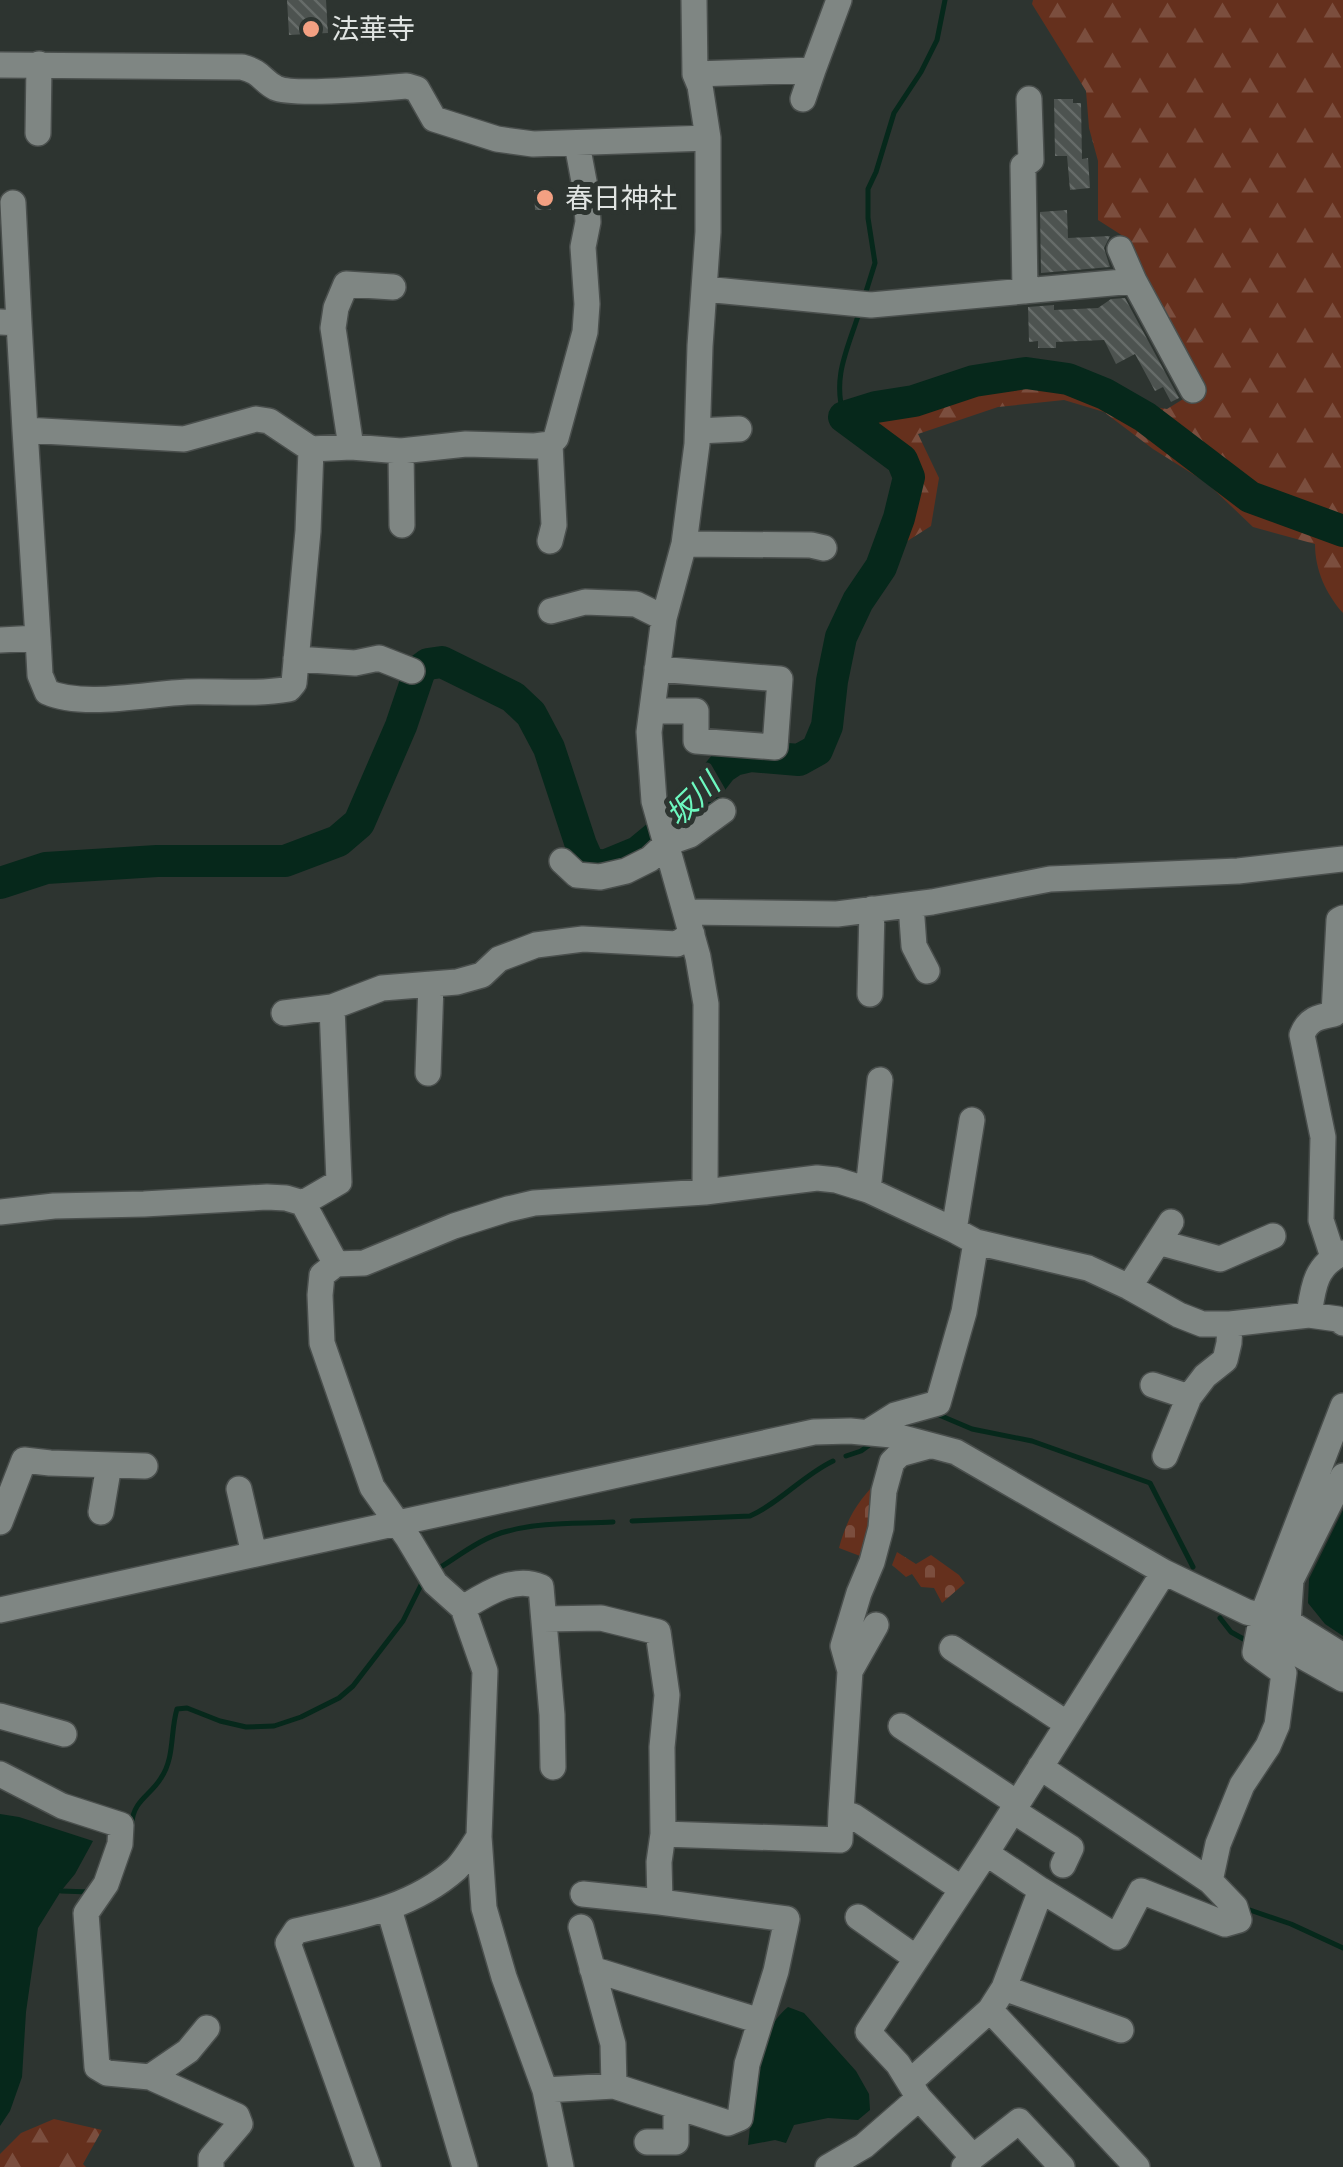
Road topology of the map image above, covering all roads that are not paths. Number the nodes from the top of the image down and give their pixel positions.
1 (694, 0) edge
2 (839, 0) edge
3 (39, 64) junction
4 (0, 65) edge
5 (814, 70) junction
6 (695, 74) junction
7 (803, 98) dead end
8 (1029, 99) dead end
9 (38, 133) dead end
10 (708, 138) junction
11 (577, 144) junction
12 (12, 203) dead end
13 (1120, 249) dead end
14 (1134, 280) junction
15 (393, 287) dead end
16 (704, 289) junction
17 (1025, 291) junction
18 (9, 323) edge
19 (1193, 390) dead end
20 (740, 428) dead end
21 (25, 430) junction
22 (698, 431) junction
23 (550, 444) junction
24 (352, 448) junction
25 (310, 449) junction
26 (401, 451) junction
27 (402, 525) dead end
28 (550, 540) dead end
29 (684, 544) junction
30 (824, 548) dead end
31 (551, 611) dead end
32 (664, 618) junction
33 (38, 638) junction
34 (0, 640) edge
35 (296, 659) junction
36 (657, 669) junction
37 (412, 671) dead end
38 (652, 711) junction
39 (724, 811) dead end
40 (664, 832) junction
41 (1343, 859) edge
42 (562, 861) dead end
43 (911, 904) junction
44 (872, 909) junction
45 (1343, 918) edge
46 (689, 923) junction
47 (927, 971) dead end
48 (431, 984) junction
49 (870, 994) dead end
50 (332, 1007) junction
51 (284, 1013) dead end
52 (428, 1073) dead end
53 (880, 1080) dead end
54 (972, 1120) dead end
55 (868, 1190) junction
56 (705, 1192) junction
57 (303, 1203) junction
58 (0, 1212) edge
59 (965, 1236) junction
60 (1273, 1236) dead end
61 (1338, 1255) edge
62 (336, 1264) junction
63 (1129, 1287) junction
64 (1309, 1314) junction
65 (1230, 1324) junction
66 (1343, 1324) edge
67 (1153, 1384) dead end
68 (1189, 1398) junction
69 (938, 1403) junction
70 (1343, 1406) edge
71 (868, 1432) junction
72 (927, 1443) junction
73 (1165, 1456) dead end
74 (109, 1465) junction
75 (145, 1466) dead end
76 (1343, 1476) edge
77 (372, 1487) junction
78 (239, 1489) dead end
79 (101, 1512) dead end
80 (0, 1522) edge
81 (396, 1525) junction
82 (360, 1532) junction
83 (254, 1554) junction
84 (1164, 1572) junction
85 (463, 1608) junction
86 (0, 1610) edge
87 (544, 1619) junction
88 (1288, 1622) junction
89 (1261, 1624) junction
90 (952, 1648) dead end
91 (1343, 1656) edge
92 (1343, 1679) edge
93 (0, 1716) edge
94 (1066, 1723) junction
95 (901, 1726) dead end
96 (64, 1734) dead end
97 (553, 1767) dead end
98 (1040, 1767) junction
99 (0, 1774) edge
100 (1015, 1807) junction
101 (841, 1812) junction
102 (663, 1834) junction
103 (479, 1837) junction
104 (986, 1853) junction
105 (1063, 1865) dead end
106 (1210, 1880) junction
107 (962, 1889) junction
108 (1040, 1890) junction
109 (583, 1894) dead end
110 (660, 1902) junction
111 (388, 1909) junction
112 (858, 1917) dead end
113 (581, 1928) dead end
114 (916, 1958) junction
115 (592, 1969) junction
116 (1004, 1988) junction
117 (990, 2010) junction
118 (760, 2021) junction
119 (207, 2028) dead end
120 (1121, 2030) dead end
121 (150, 2077) junction
122 (614, 2086) junction
123 (545, 2090) junction
124 (915, 2090) junction
125 (676, 2106) junction
126 (647, 2142) dead end
127 (969, 2162) edge
128 (211, 2167) edge
129 (368, 2167) edge
130 (465, 2167) edge
131 (560, 2167) edge
132 (828, 2167) edge
133 (1062, 2167) edge
134 (1137, 2167) edge

1 - 6 street
2 - 5 street
3 - 4 street
3 - 9 street
3 - 11 street
5 - 6 street
5 - 7 street
6 - 10 street
8 - 17 street
10 - 11 street
10 - 16 street
11 - 23 street
12 - 18 street
13 - 14 street
14 - 17 street
14 - 19 street
15 - 24 street
16 - 17 street
16 - 22 street
18 - 21 street
20 - 22 street
21 - 25 street
21 - 33 street
22 - 29 street
23 - 26 street
23 - 28 street
24 - 25 street
24 - 26 street
25 - 35 street
26 - 27 street
29 - 30 street
29 - 32 street
31 - 32 street
32 - 36 street
33 - 34 street
33 - 35 street
35 - 37 street
36 - 38 street
36 - 38 street
38 - 40 street
39 - 40 street
40 - 42 street
40 - 46 street
41 - 43 street
43 - 44 street
43 - 47 street
44 - 46 street
44 - 49 street
45 - 61 street
46 - 48 street
46 - 56 street
48 - 50 street
48 - 52 street
50 - 51 street
50 - 57 street
53 - 55 street
54 - 59 street
55 - 56 street
55 - 59 street
56 - 62 street
57 - 58 street
57 - 62 street
59 - 63 street
59 - 69 street
60 - 63 street
61 - 64 street
62 - 77 street
63 - 65 street
64 - 65 street
64 - 66 street
65 - 68 street
67 - 68 street
68 - 73 street
69 - 71 street
69 - 72 street
70 - 89 street
71 - 72 street
71 - 81 street
72 - 84 street
72 - 101 street
74 - 75 street
74 - 79 street
74 - 80 street
76 - 88 street
77 - 81 street
77 - 82 street
78 - 83 street
81 - 82 street
81 - 85 street
82 - 83 street
83 - 86 street
84 - 89 street
84 - 94 street
85 - 87 street
85 - 103 street
87 - 97 street
87 - 102 street
88 - 89 street
88 - 91 street
89 - 92 street
89 - 106 street
90 - 94 street
93 - 96 street
94 - 98 street
95 - 100 street
98 - 100 street
98 - 106 street
99 - 121 street
100 - 104 street
100 - 105 street
101 - 102 street
101 - 107 street
102 - 110 street
103 - 111 street
103 - 123 street
104 - 107 street
104 - 108 street
106 - 108 street
107 - 114 street
108 - 116 street
109 - 110 street
110 - 118 street
111 - 129 street
111 - 130 street
112 - 114 street
113 - 115 street
114 - 124 street
115 - 118 street
115 - 122 street
116 - 117 street
116 - 120 street
117 - 124 street
117 - 134 street
118 - 125 street
119 - 121 street
121 - 128 street
122 - 123 street
122 - 125 street
123 - 131 street
124 - 127 street
124 - 132 street
125 - 126 street
127 - 133 street

